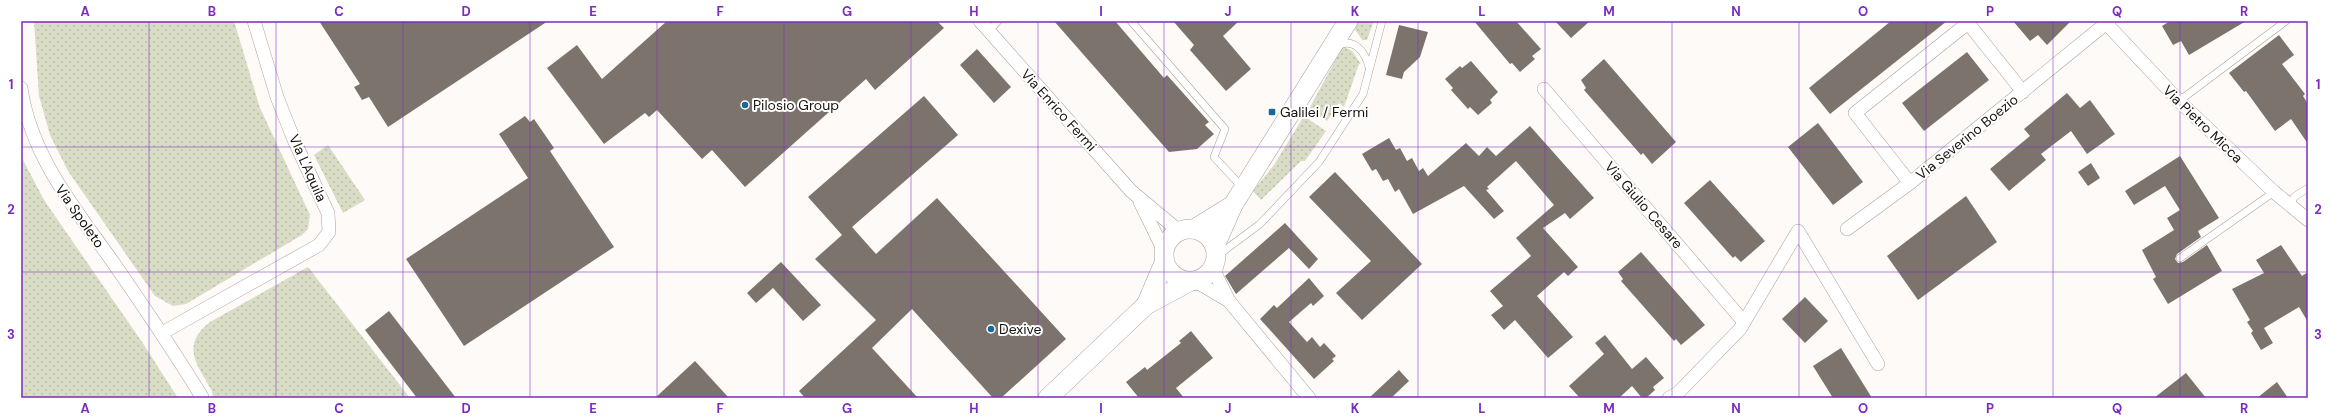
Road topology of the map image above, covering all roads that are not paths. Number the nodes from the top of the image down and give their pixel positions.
1 (254, 21) edge
2 (980, 21) edge
3 (998, 21) edge
4 (1130, 21) edge
5 (1348, 21) edge
6 (1382, 21) edge
7 (2286, 21) edge
8 (2106, 22) edge
9 (990, 32) junction
10 (1329, 53) junction
11 (1369, 70) junction
12 (21, 88) edge
13 (1544, 89) dead end
14 (2023, 92) junction
15 (2179, 101) junction
16 (1910, 183) junction
17 (2308, 188) edge
18 (1244, 189) junction
19 (2274, 192) junction
20 (1138, 198) junction
21 (1233, 205) junction
22 (2291, 206) junction
23 (2308, 220) edge
24 (1847, 229) dead end
25 (1186, 230) junction
26 (1164, 256) junction
27 (1215, 257) junction
28 (2180, 258) dead end
29 (1192, 282) junction
30 (1229, 301) junction
31 (1146, 305) junction
32 (1744, 322) junction
33 (162, 333) junction
34 (1878, 364) dead end
35 (202, 397) dead end
36 (1048, 398) edge
37 (1309, 398) edge
38 (1669, 398) edge

1 - 33 street, VIa L'Aquila
2 - 9 street, Via Enrico Fermi
3 - 9 lane
4 - 18 lane
5 - 10 street
6 - 11 lane
7 - 15 lane
8 - 14 street, Via Severino Boezio
8 - 15 street, Via Pietro Micca
9 - 20 street, Via Enrico Fermi
10 - 11 lane
10 - 18 street
11 - 27 lane
12 - 33 street, Via Spoleto
13 - 32 street, Via Giulio Cesare
14 - 16 street, Via Severino Boezio
14 - 16 street, Via Severino Boezio
15 - 19 street, Via Pietro Micca
16 - 24 street, Via Severino Boezio
17 - 22 lane
18 - 21 street
19 - 22 street, Via Pietro Micca
19 - 28 lane
20 - 25 street, Via Enrico Fermi
20 - 26 street, Via Enrico Fermi
21 - 25 street
21 - 27 street
22 - 23 street, Via Pietro Micca
25 - 26 street
25 - 27 street
26 - 29 street
26 - 31 street
27 - 29 street
27 - 30 street
29 - 30 street
29 - 31 street
30 - 37 street
31 - 36 street
32 - 34 street
32 - 38 street
33 - 35 street, Via Spoleto

